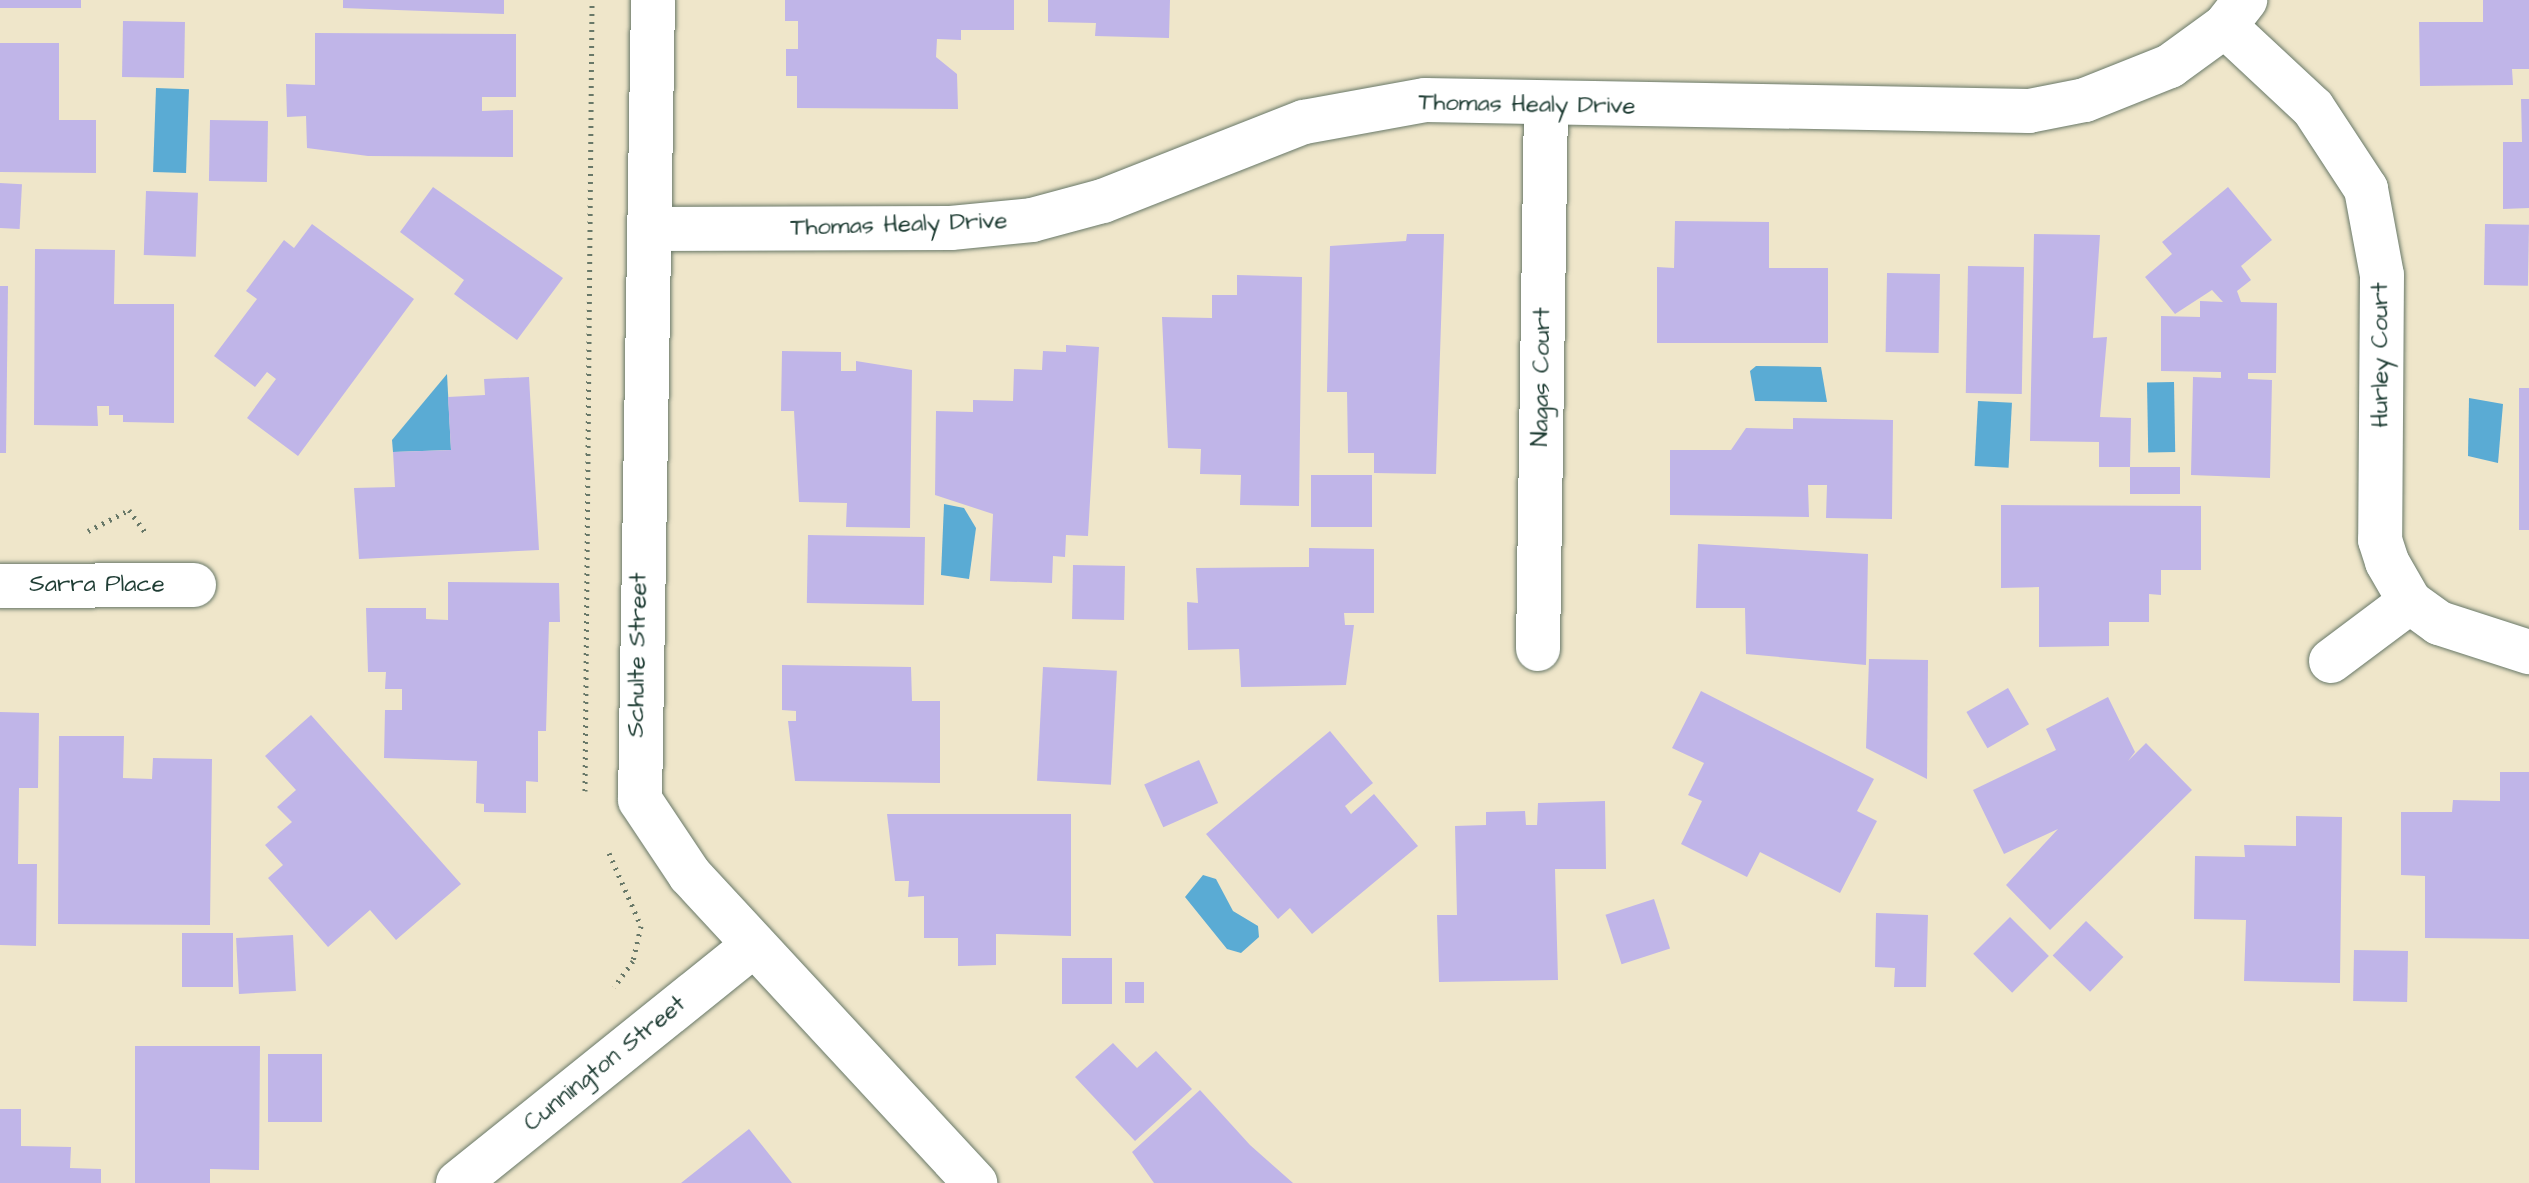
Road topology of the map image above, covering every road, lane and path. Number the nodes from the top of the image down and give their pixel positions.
1 (653, 0) edge
2 (2235, 13) edge
3 (1546, 104) junction
4 (651, 229) junction
5 (194, 585) dead end
6 (0, 586) edge
7 (2410, 602) junction
8 (1538, 649) dead end
9 (2529, 652) edge
10 (2331, 661) dead end
11 (753, 946) junction
12 (458, 1183) edge
13 (975, 1183) edge

1 - 4 street, Schulte Street
2 - 3 street, Thomas Healy Drive
2 - 7 street, Hurley Court
3 - 4 street, Thomas Healy Drive
3 - 8 street, Nagas Court
4 - 11 street, Schulte Street
5 - 6 street, Sarra Place
7 - 9 street
7 - 10 street
11 - 12 street, Cunnington Street
11 - 13 street, Schulte Street

